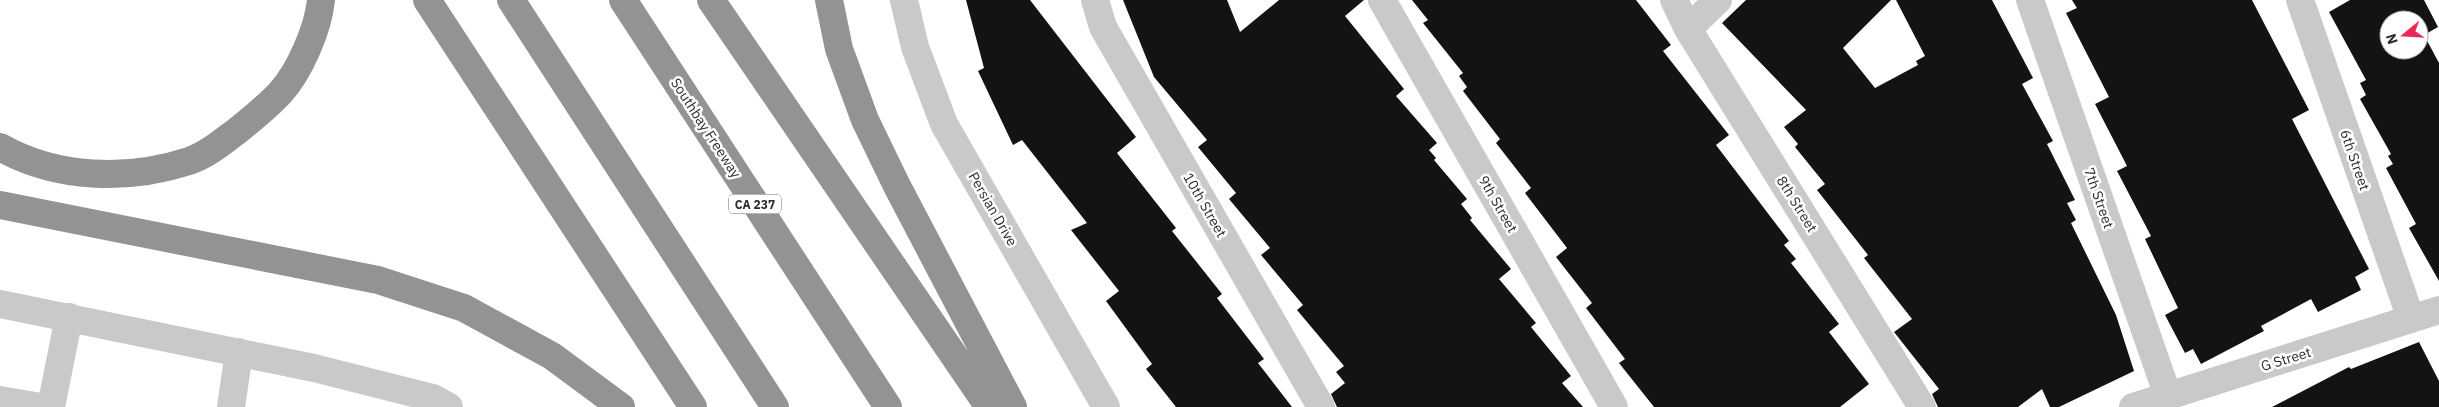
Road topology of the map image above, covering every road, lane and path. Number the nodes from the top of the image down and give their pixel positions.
1 (321, 0) edge
2 (428, 0) edge
3 (511, 0) edge
4 (623, 0) edge
5 (711, 0) edge
6 (829, 0) edge
7 (904, 0) edge
8 (1095, 0) edge
9 (1382, 0) edge
10 (1674, 0) edge
11 (1718, 0) edge
12 (2030, 0) edge
13 (2300, 0) edge
14 (1688, 28) junction
15 (0, 147) edge
16 (0, 205) edge
17 (0, 304) edge
18 (2439, 310) edge
19 (69, 317) junction
20 (2411, 319) junction
21 (239, 352) junction
22 (2168, 396) junction
23 (0, 400) edge
24 (41, 407) edge
25 (51, 407) edge
26 (231, 407) edge
27 (449, 407) edge
28 (621, 407) edge
29 (693, 407) edge
30 (775, 407) edge
31 (888, 407) edge
32 (989, 407) edge
33 (1013, 407) edge
34 (1106, 407) edge
35 (1321, 407) edge
36 (1614, 407) edge
37 (1922, 407) edge
38 (2133, 407) edge

1 - 15 highway
2 - 29 highway
3 - 30 highway
4 - 31 highway, Southbay Freeway / CA 237
5 - 32 highway
6 - 33 highway
7 - 34 street, Persian Drive
8 - 35 street, 10th Street
9 - 36 street, 9th Street
10 - 14 street, 8th Street
11 - 14 street
12 - 22 street, 7th Street
13 - 20 street, 6th Street
14 - 37 street, 8th Street
16 - 28 highway
17 - 19 street
18 - 20 street, G Street
19 - 21 street
19 - 25 street
20 - 22 street, G Street
21 - 26 street
21 - 27 street
22 - 38 street, G Street
23 - 24 street

